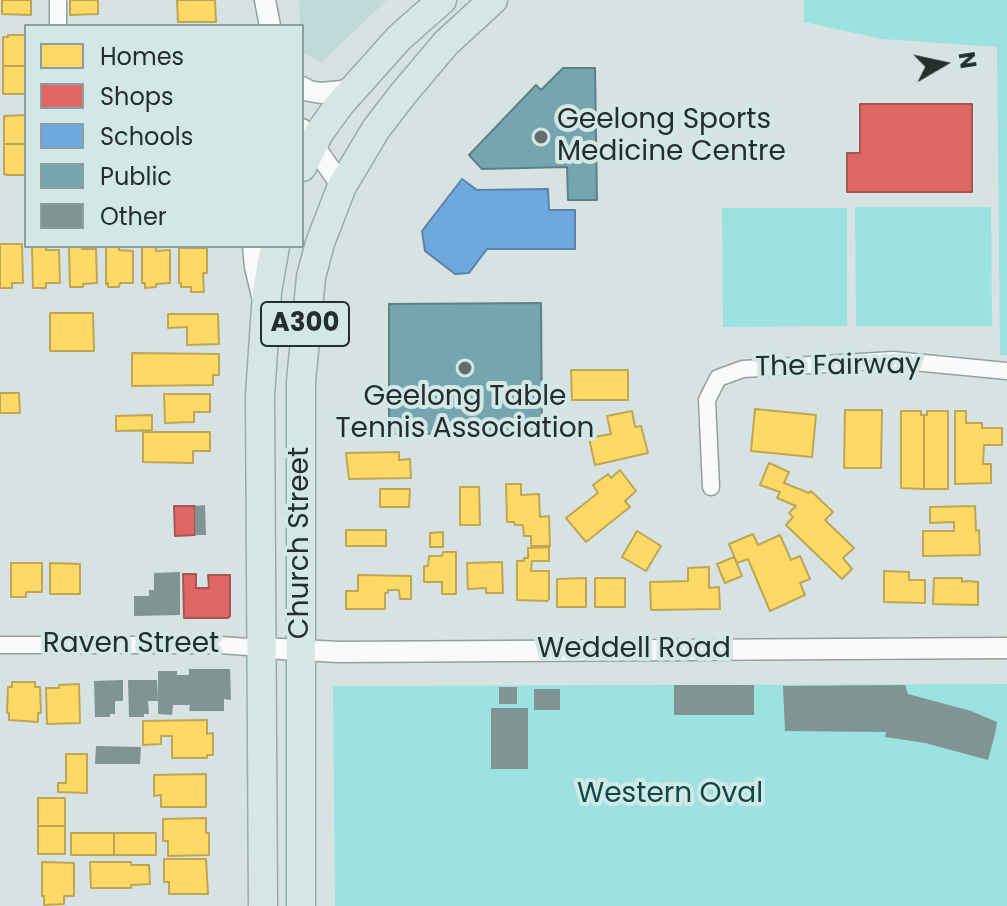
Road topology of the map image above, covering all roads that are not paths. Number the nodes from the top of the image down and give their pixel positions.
1 (58, 0) edge
2 (264, 0) edge
3 (442, 0) edge
4 (493, 0) edge
5 (58, 24) edge
6 (259, 24) edge
7 (270, 24) edge
8 (355, 86) junction
9 (304, 88) edge
10 (304, 153) edge
11 (342, 186) junction
12 (253, 248) edge
13 (275, 248) edge
14 (265, 308) junction
15 (1007, 371) edge
16 (711, 487) dead end
17 (0, 645) edge
18 (262, 648) junction
19 (1007, 648) edge
20 (301, 650) junction
21 (263, 906) edge
22 (301, 906) edge

1 - 5 street
2 - 6 street
2 - 7 street
3 - 8 highway
4 - 11 highway, A300
8 - 9 street
8 - 10 highway
10 - 11 street
11 - 20 highway, Church Street / A300
12 - 14 street
13 - 14 highway, Church Street / A300
14 - 18 highway, Church Street / A300
15 - 16 street, The Fairway
17 - 18 street, Raven Street
18 - 20 street, Weddell Road
18 - 21 highway, Church Street / A300
19 - 20 street, Weddell Road
20 - 22 highway, Church Street / A300

